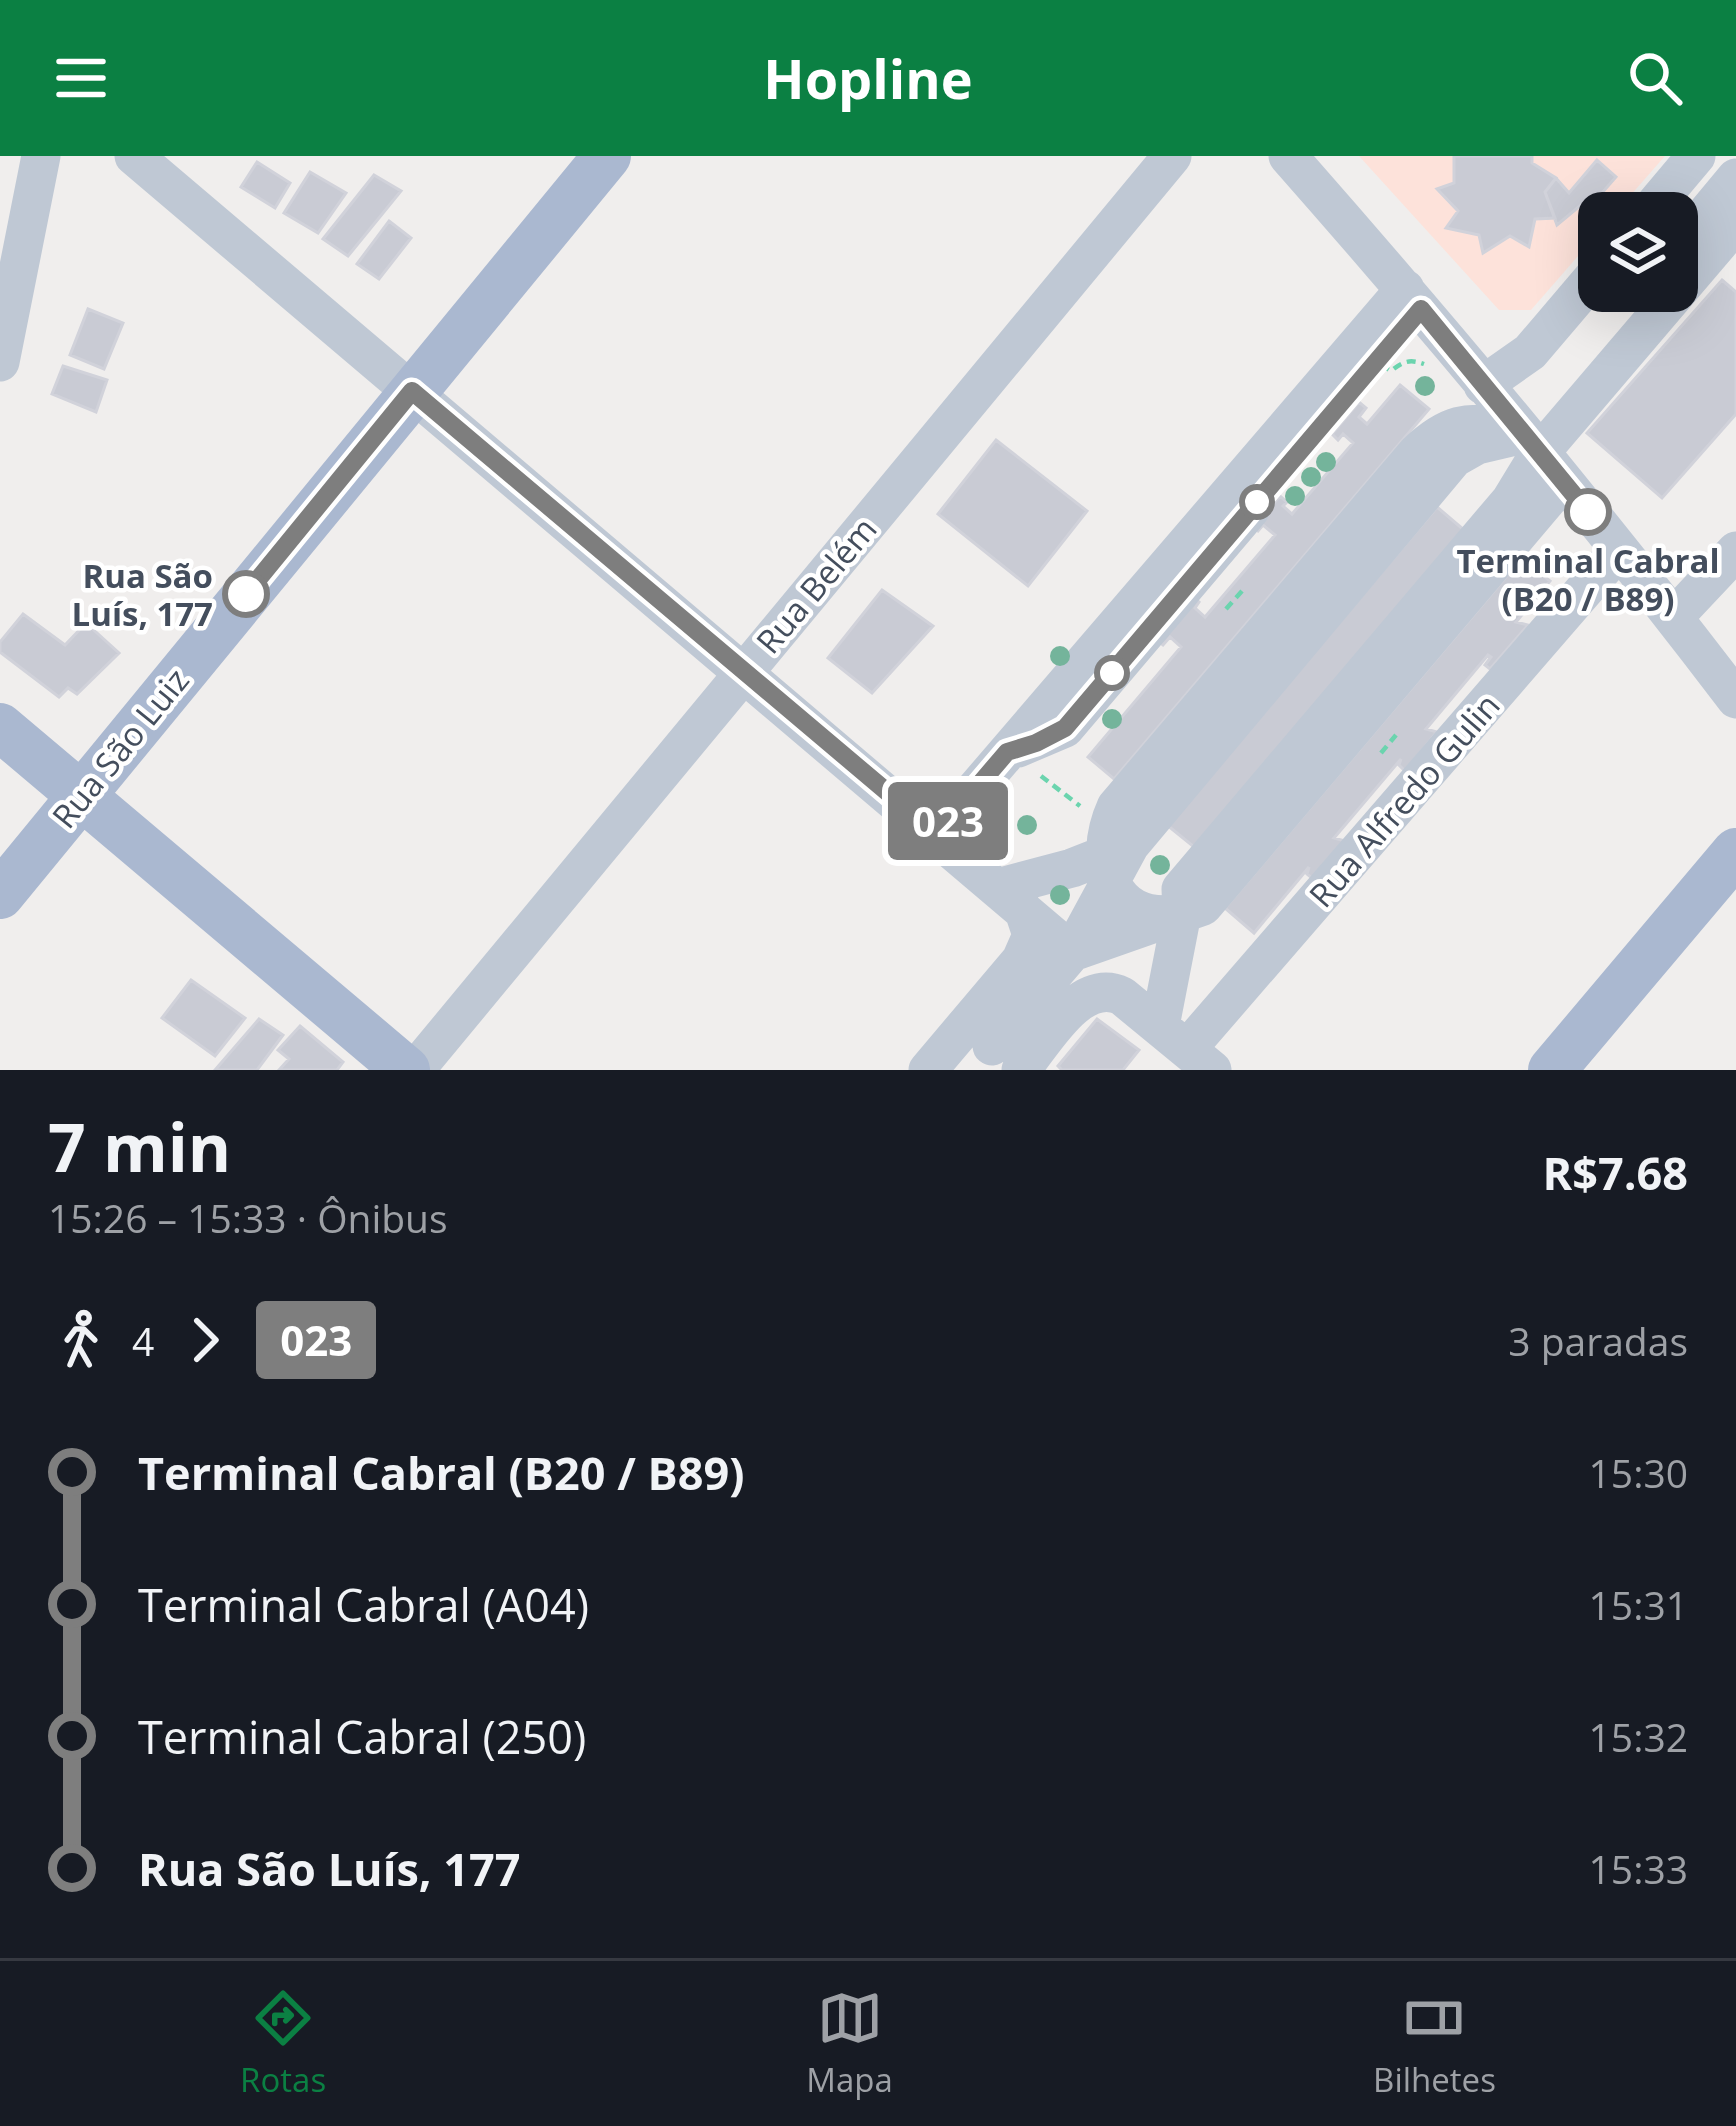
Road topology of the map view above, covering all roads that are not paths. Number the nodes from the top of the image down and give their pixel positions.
1 (41, 156) edge
2 (134, 156) edge
3 (608, 156) edge
4 (1172, 156) edge
5 (1288, 156) edge
6 (1696, 156) edge
7 (1736, 178) edge
8 (1666, 192) edge
9 (1736, 223) edge
10 (1698, 224) edge
11 (1578, 296) edge
12 (1413, 299) junction
13 (1629, 312) edge
14 (0, 362) edge
15 (1484, 385) junction
16 (412, 391) junction
17 (1542, 456) junction
18 (1619, 550) junction
19 (1736, 551) edge
20 (1674, 616) junction
21 (743, 673) junction
22 (1736, 699) edge
23 (0, 727) edge
24 (82, 795) junction
25 (937, 834) junction
26 (1736, 852) edge
27 (1114, 860) junction
28 (0, 896) edge
29 (1010, 899) junction
30 (1189, 903) junction
31 (1072, 952) junction
32 (1186, 1048) edge
33 (1006, 1058) edge
34 (411, 1070) edge
35 (928, 1070) edge
36 (1552, 1070) edge

1 - 14 street
2 - 16 street
3 - 16 main road, Rua São Luiz
4 - 21 street, Rua Belém
5 - 12 street
6 - 8 street
7 - 10 street
9 - 17 street
11 - 15 street
12 - 15 street
12 - 25 street
13 - 17 street
15 - 17 street
16 - 21 street
16 - 24 main road, Rua São Luiz
17 - 18 street
17 - 27 street
17 - 30 street
18 - 20 street
18 - 32 street, Rua Alfredo Gulin
19 - 20 street
20 - 22 street
21 - 25 street
21 - 34 street, Rua Belém
23 - 24 main road
24 - 28 main road, Rua São Luiz
24 - 34 main road
25 - 29 street
26 - 36 main road
27 - 29 street
27 - 30 street
27 - 31 street
29 - 31 street
29 - 35 street
30 - 31 street
30 - 32 street
31 - 33 street
32 - 33 street

